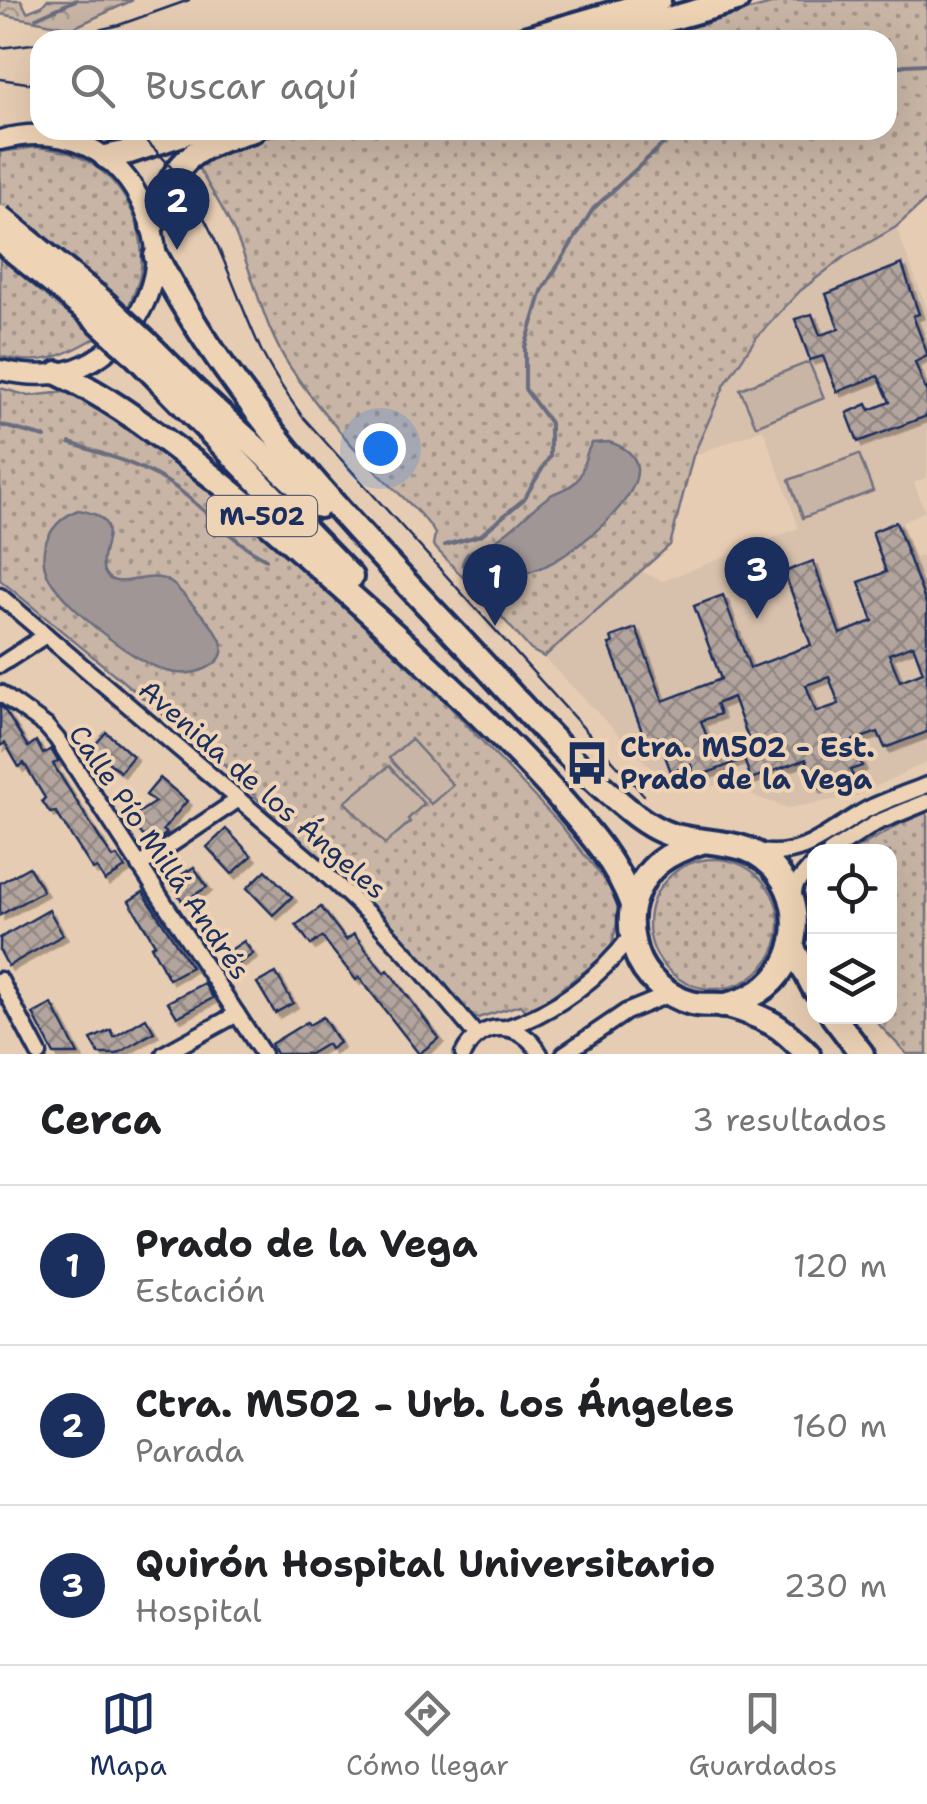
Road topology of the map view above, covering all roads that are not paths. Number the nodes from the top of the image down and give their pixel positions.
1 (659, 0) edge
2 (737, 0) edge
3 (556, 30) edge
4 (630, 30) edge
5 (30, 135) edge
6 (0, 140) edge
7 (70, 140) edge
8 (164, 140) edge
9 (219, 140) edge
10 (106, 157) junction
11 (0, 216) edge
12 (152, 226) junction
13 (0, 240) edge
14 (156, 256) junction
15 (141, 349) junction
16 (0, 370) edge
17 (58, 374) junction
18 (0, 596) edge
19 (446, 625) junction
20 (46, 635) junction
21 (0, 665) edge
22 (448, 682) junction
23 (0, 693) edge
24 (927, 784) edge
25 (239, 799) junction
26 (927, 802) edge
27 (703, 842) junction
28 (843, 844) edge
29 (752, 850) junction
30 (139, 866) junction
31 (807, 871) edge
32 (792, 900) junction
33 (632, 905) junction
34 (631, 936) junction
35 (792, 946) junction
36 (807, 975) edge
37 (0, 980) edge
38 (670, 994) junction
39 (722, 1006) junction
40 (237, 1014) junction
41 (839, 1024) edge
42 (506, 1028) junction
43 (465, 1047) edge
44 (39, 1054) edge
45 (164, 1054) edge
46 (263, 1054) edge
47 (540, 1054) edge
48 (564, 1054) edge
49 (808, 1054) edge
50 (862, 1054) edge

1 - 3 highway
2 - 4 highway
5 - 6 street
7 - 10 street
8 - 10 highway
9 - 12 highway
10 - 12 street
11 - 15 highway, M-502, bridge
12 - 14 street
13 - 15 highway, M-502, bridge
14 - 17 street
14 - 19 highway, M-502
15 - 19 highway, M-502
15 - 22 highway, M-502
16 - 17 street
17 - 22 highway, M-502
18 - 20 street, Avenida de los Ángeles
19 - 27 highway, M-502
20 - 21 street
20 - 25 street, Avenida de los Ángeles
22 - 33 highway, M-502
23 - 30 street, Calle Pío Millá Andrés
24 - 29 street
25 - 30 street
25 - 43 street, Avenida de los Ángeles
26 - 28 street
27 - 29 highway, M-502
27 - 33 highway, M-502
29 - 32 highway
30 - 40 street, Calle Pío Millá Andrés
31 - 32 street
32 - 35 highway
33 - 34 highway, M-502
34 - 38 highway, M-502
34 - 42 street
35 - 36 highway
35 - 39 highway
37 - 44 street
38 - 39 highway
38 - 48 street
39 - 49 highway
40 - 45 street
40 - 46 street, Calle Pío Millá Andrés
41 - 50 highway
42 - 43 street
42 - 47 street

